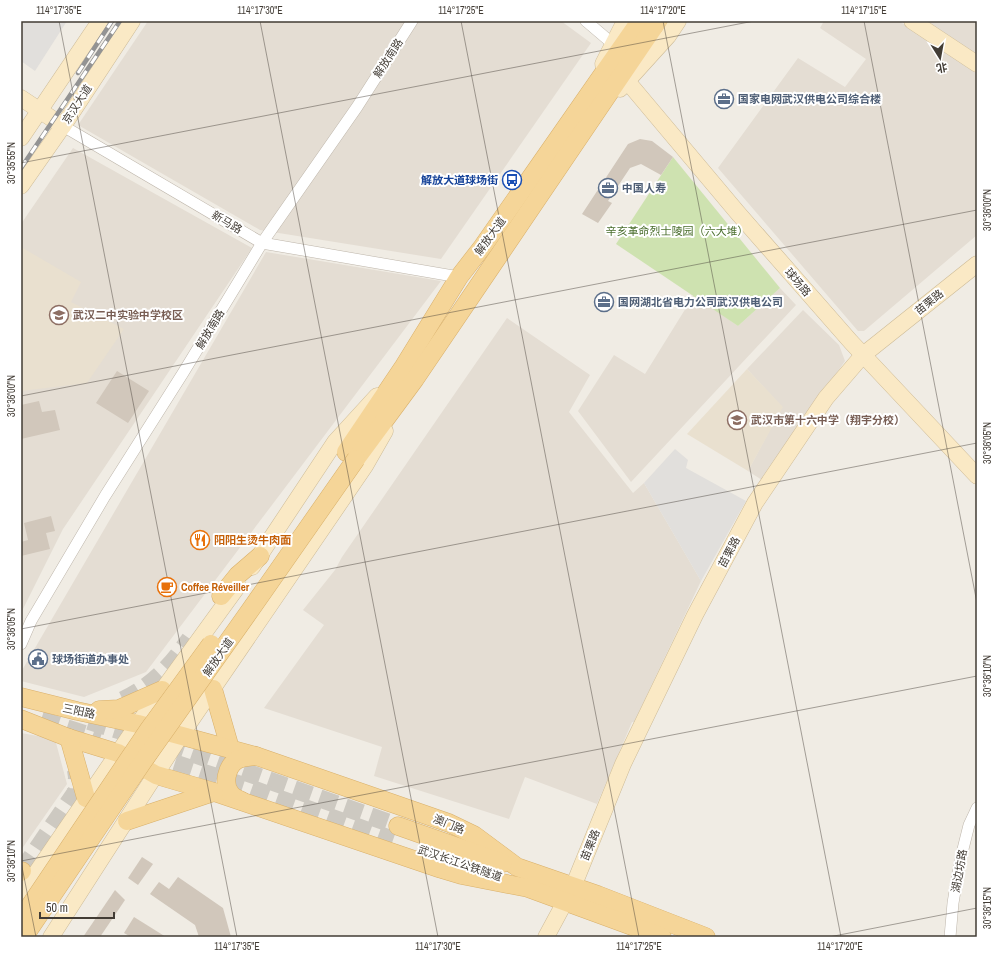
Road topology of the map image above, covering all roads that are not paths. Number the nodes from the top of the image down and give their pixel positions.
1 (100, 21) edge
2 (132, 21) edge
3 (412, 21) edge
4 (586, 21) edge
5 (625, 21) edge
6 (678, 21) edge
7 (912, 21) edge
8 (651, 22) edge
9 (613, 44) junction
10 (977, 64) edge
11 (627, 81) junction
12 (21, 98) edge
13 (40, 110) junction
14 (585, 116) junction
15 (63, 126) junction
16 (21, 138) edge
17 (21, 186) edge
18 (262, 243) junction
19 (977, 264) edge
20 (459, 277) junction
21 (863, 355) junction
22 (410, 373) junction
23 (351, 455) junction
24 (977, 476) edge
25 (260, 556) junction
26 (221, 596) dead end
27 (21, 644) edge
28 (213, 689) junction
29 (162, 690) junction
30 (21, 697) edge
31 (77, 711) junction
32 (21, 719) edge
33 (138, 724) junction
34 (182, 735) junction
35 (69, 738) junction
36 (230, 748) junction
37 (118, 753) junction
38 (256, 756) junction
39 (156, 775) junction
40 (214, 792) junction
41 (86, 798) junction
42 (246, 804) junction
43 (977, 808) edge
44 (127, 821) junction
45 (517, 867) junction
46 (528, 888) junction
47 (569, 894) junction
48 (21, 896) edge
49 (21, 919) edge
50 (24, 937) edge
51 (51, 937) edge
52 (546, 937) edge
53 (662, 937) edge
54 (706, 937) edge
55 (950, 937) edge

1 - 13 main road
2 - 15 main road, 京汉大道
3 - 18 street, 解放南路
4 - 9 street
5 - 9 main road, 解放大道
6 - 11 main road, 解放大道
7 - 10 main road
8 - 14 main road, 解放大道
9 - 14 main road, 解放大道
11 - 14 main road, 解放大道
11 - 21 main road, 球场路
12 - 13 main road, 新马路
13 - 15 main road, 新马路
13 - 16 main road
14 - 20 main road, 解放大道
14 - 22 main road, 解放大道
15 - 17 main road, 京汉大道
15 - 18 street, 新马路
18 - 20 street, 新马路
18 - 27 street, 解放南路
19 - 21 main road, 苗栗路
20 - 22 main road, 解放大道
21 - 24 main road, 球场路
21 - 47 main road, 苗栗路
22 - 23 main road, 解放大道
22 - 25 main road, 解放大道
22 - 28 main road, 解放大道
23 - 49 main road, 解放大道, bridge
23 - 50 main road, 解放大道, bridge
25 - 26 main road
25 - 29 main road, 解放大道
28 - 34 main road, 解放大道
28 - 36 main road
29 - 31 main road
29 - 33 main road, 解放大道
30 - 31 main road, 三阳路
31 - 33 main road, 三阳路
32 - 35 main road
33 - 34 main road, 三阳路
33 - 37 main road, 解放大道
34 - 36 main road, 澳门路
34 - 39 main road, 解放大道
35 - 37 main road
35 - 41 main road
36 - 38 main road, 澳门路
37 - 39 main road, 澳门路
37 - 41 main road
38 - 42 main road
38 - 45 main road, 澳门路
39 - 40 main road, 澳门路
39 - 44 main road
40 - 42 main road, 澳门路
40 - 44 main road
41 - 48 main road
42 - 46 main road, 澳门路
43 - 55 street, 湖边坊路
44 - 51 main road
45 - 46 main road, 武汉长江公铁隧道
45 - 47 main road, 澳门路
46 - 47 main road, 澳门路
47 - 52 main road, 苗栗路
47 - 53 main road, 澳门路
47 - 54 main road, 澳门路

